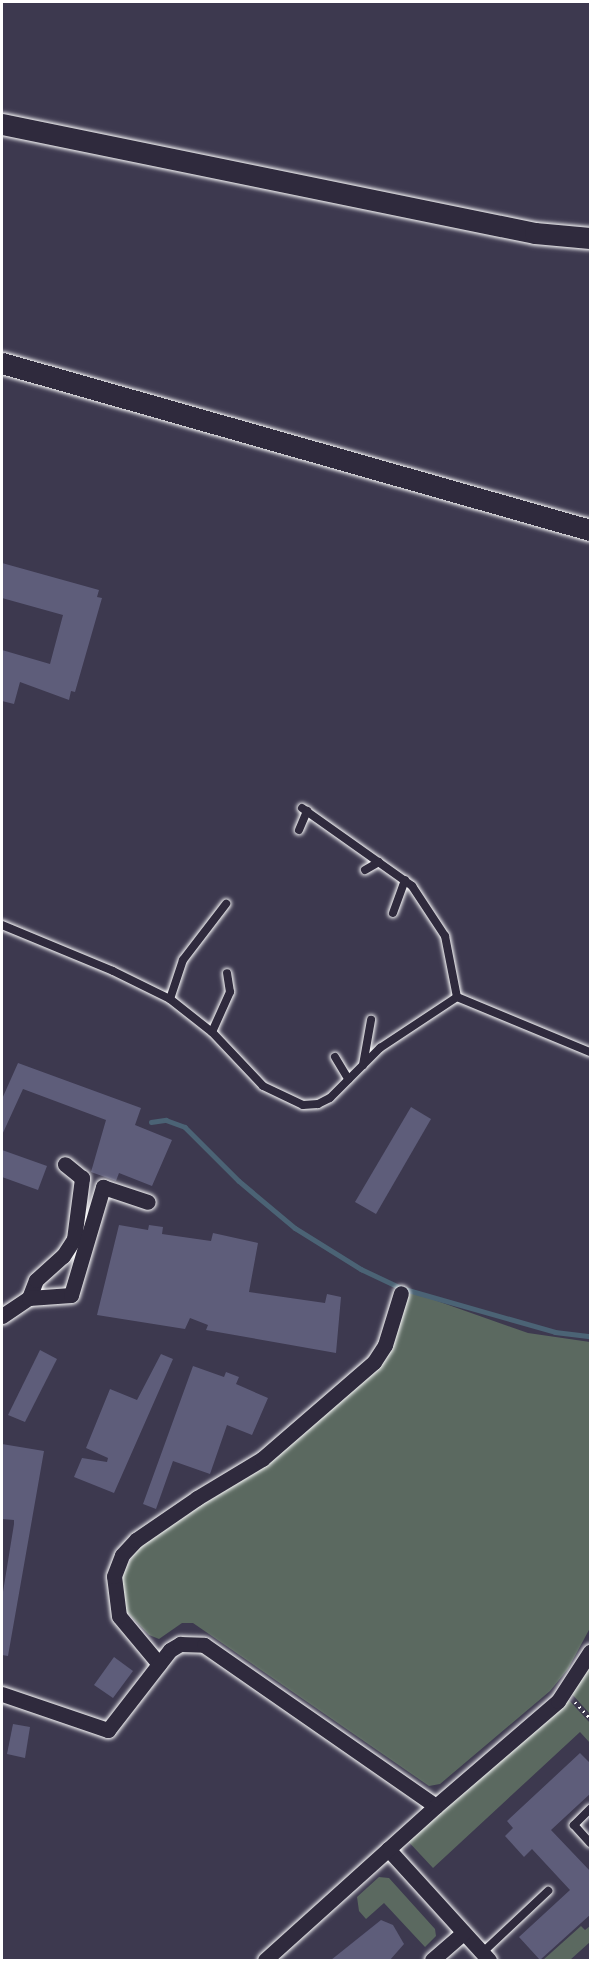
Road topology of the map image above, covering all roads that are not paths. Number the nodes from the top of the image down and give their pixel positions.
1 (2, 124) edge
2 (591, 238) edge
3 (2, 363) edge
4 (591, 530) edge
5 (299, 830) dead end
6 (379, 862) junction
7 (365, 870) dead end
8 (405, 880) junction
9 (226, 904) dead end
10 (393, 913) dead end
11 (2, 925) edge
12 (227, 973) dead end
13 (457, 997) junction
14 (170, 999) junction
15 (371, 1020) dead end
16 (212, 1032) junction
17 (591, 1052) edge
18 (335, 1057) dead end
19 (363, 1065) junction
20 (348, 1079) junction
21 (65, 1164) dead end
22 (148, 1202) dead end
23 (401, 1293) dead end
24 (29, 1298) junction
25 (2, 1316) edge
26 (591, 1652) edge
27 (159, 1664) junction
28 (2, 1694) edge
29 (436, 1806) junction
30 (591, 1809) edge
31 (591, 1843) edge
32 (388, 1849) junction
33 (548, 1891) dead end
34 (463, 1933) junction
35 (485, 1957) edge
36 (265, 1960) edge
37 (432, 1960) edge

1 - 2 street
3 - 4 street
5 - 6 lane
6 - 7 lane
6 - 8 lane
8 - 10 lane
8 - 13 lane
9 - 14 lane
11 - 14 lane
12 - 16 lane
13 - 17 lane
13 - 19 lane
14 - 16 lane
15 - 19 lane
16 - 20 lane
18 - 20 lane
19 - 20 lane
21 - 24 street
22 - 24 street
23 - 27 street
24 - 25 street
26 - 29 street
27 - 28 street
27 - 29 street
29 - 32 street
30 - 31 lane
32 - 34 street
32 - 36 street
33 - 35 lane
34 - 35 street
34 - 37 street

